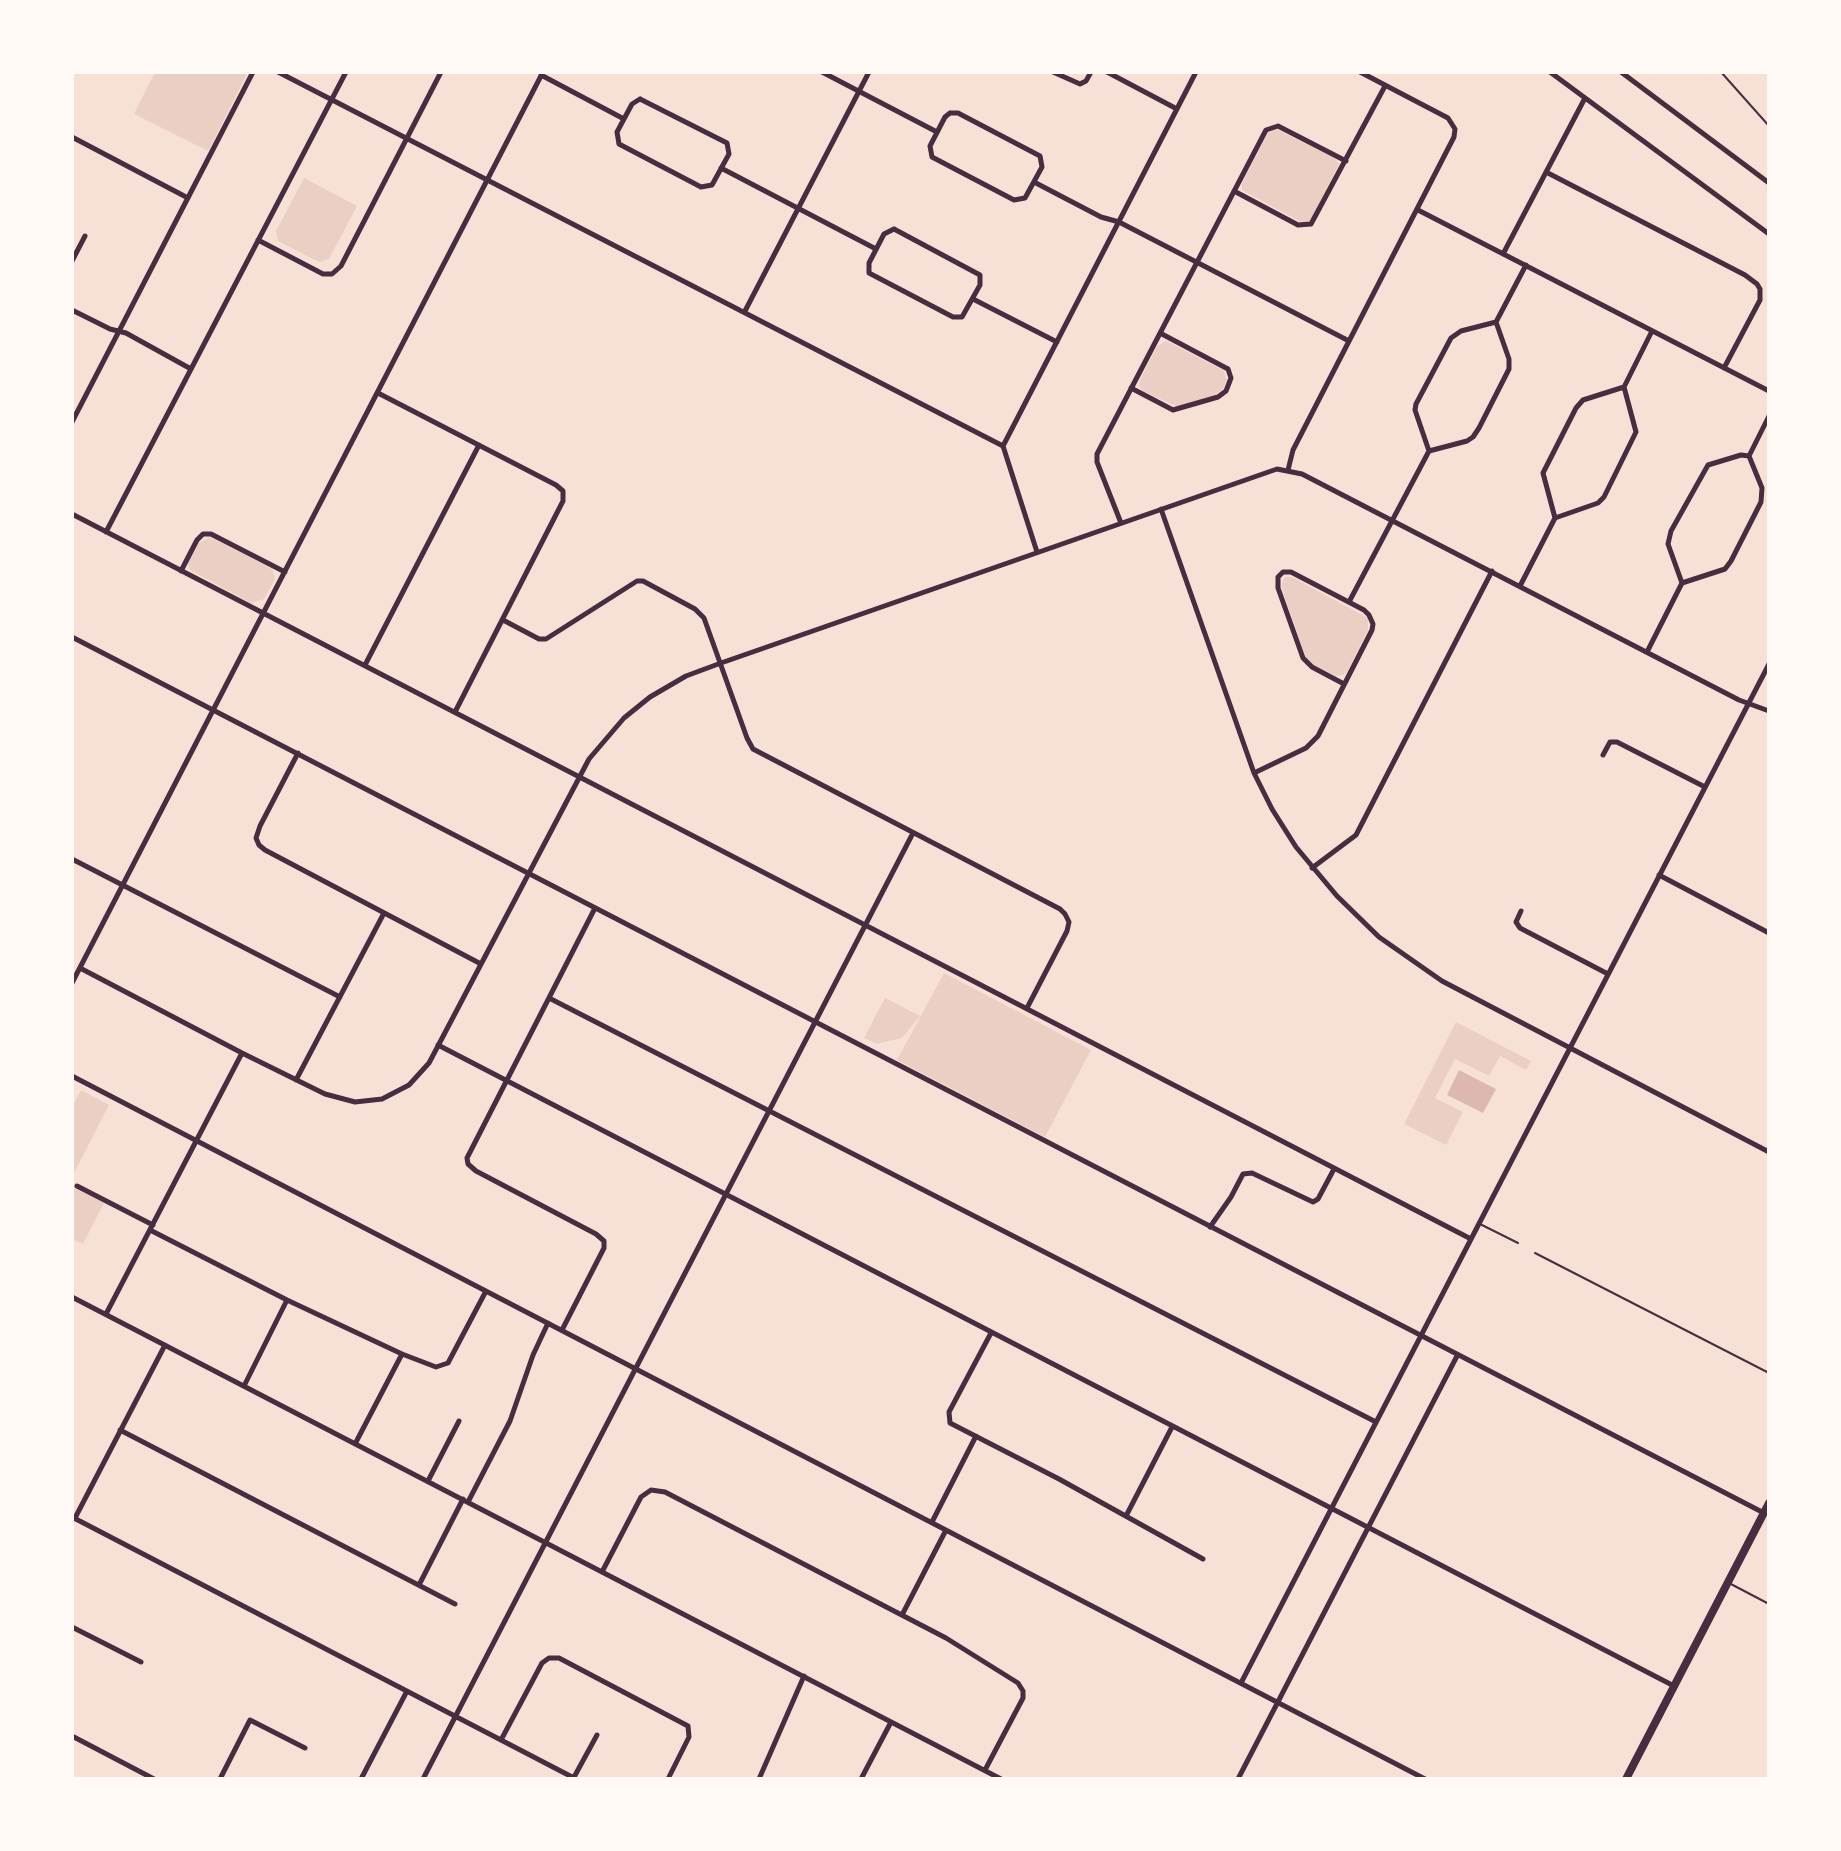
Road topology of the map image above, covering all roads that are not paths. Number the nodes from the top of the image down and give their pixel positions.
1 (253, 72) edge
2 (278, 72) edge
3 (346, 72) edge
4 (441, 72) edge
5 (822, 72) edge
6 (869, 72) edge
7 (1053, 72) edge
8 (1091, 72) edge
9 (1107, 72) edge
10 (1196, 72) edge
11 (1360, 72) edge
12 (1550, 72) edge
13 (1621, 72) edge
14 (1721, 72) edge
15 (542, 73) edge
16 (1385, 85) junction
17 (859, 91) junction
18 (1585, 98) junction
19 (331, 100) junction
20 (1177, 109) junction
21 (624, 119) junction
22 (1769, 126) edge
23 (937, 132) junction
24 (72, 137) edge
25 (406, 139) junction
26 (1346, 161) junction
27 (721, 168) junction
28 (1546, 172) junction
29 (488, 180) junction
30 (1034, 182) junction
31 (1769, 183) edge
32 (1234, 191) junction
33 (188, 198) junction
34 (798, 208) junction
35 (1418, 210) junction
36 (1119, 222) junction
37 (1769, 234) edge
38 (85, 236) dead end
39 (258, 240) junction
40 (876, 249) junction
41 (1503, 254) junction
42 (72, 261) edge
43 (1197, 262) junction
44 (1526, 265) junction
45 (973, 299) junction
46 (72, 310) edge
47 (745, 311) junction
48 (1496, 322) junction
49 (119, 331) junction
50 (1652, 331) junction
51 (1160, 333) junction
52 (1349, 341) junction
53 (1057, 342) junction
54 (1724, 368) junction
55 (191, 369) junction
56 (1624, 387) junction
57 (1131, 388) junction
58 (1769, 391) edge
59 (378, 393) junction
60 (1769, 416) edge
61 (72, 422) edge
62 (479, 445) junction
63 (1003, 446) junction
64 (1429, 451) junction
65 (1749, 456) junction
66 (1288, 470) junction
67 (1161, 509) junction
68 (72, 514) edge
69 (1555, 518) junction
70 (1392, 520) junction
71 (1121, 523) junction
72 (106, 532) junction
73 (1037, 552) junction
74 (181, 571) junction
75 (1492, 571) junction
76 (285, 572) junction
77 (1682, 583) junction
78 (1520, 586) junction
79 (1349, 602) junction
80 (264, 614) junction
81 (503, 620) junction
82 (72, 637) edge
83 (1647, 652) junction
84 (721, 663) junction
85 (1769, 664) edge
86 (365, 665) junction
87 (1344, 684) junction
88 (1749, 703) junction
89 (214, 710) junction
90 (1769, 711) edge
91 (455, 712) junction
92 (298, 753) junction
93 (1603, 755) dead end
94 (1254, 773) junction
95 (579, 777) junction
96 (1705, 787) junction
97 (913, 833) junction
98 (72, 859) edge
99 (1312, 868) junction
100 (529, 872) junction
101 (1659, 875) junction
102 (123, 885) junction
103 (595, 908) junction
104 (1521, 911) dead end
105 (384, 913) junction
106 (865, 925) junction
107 (1769, 933) edge
108 (481, 964) junction
109 (80, 968) junction
110 (1608, 974) junction
111 (72, 983) edge
112 (340, 997) junction
113 (549, 998) junction
114 (1027, 1008) junction
115 (815, 1023) junction
116 (438, 1045) junction
117 (1570, 1048) junction
118 (242, 1053) junction
119 (72, 1076) edge
120 (296, 1080) junction
121 (506, 1081) junction
122 (770, 1111) junction
123 (196, 1141) junction
124 (1769, 1152) edge
125 (1334, 1169) junction
126 (77, 1186) dead end
127 (726, 1195) junction
128 (1479, 1224) junction
129 (1210, 1227) junction
130 (151, 1228) junction
131 (1471, 1239) junction
132 (1518, 1243) dead end
133 (1535, 1253) dead end
134 (486, 1291) junction
135 (72, 1297) edge
136 (287, 1300) junction
137 (106, 1314) junction
138 (548, 1323) junction
139 (562, 1330) junction
140 (991, 1333) junction
141 (1420, 1337) junction
142 (165, 1345) junction
143 (402, 1354) junction
144 (1457, 1356) junction
145 (636, 1369) junction
146 (1769, 1373) edge
147 (244, 1386) junction
148 (459, 1421) dead end
149 (1376, 1422) junction
150 (1172, 1427) junction
151 (120, 1430) junction
152 (976, 1436) junction
153 (355, 1444) junction
154 (428, 1481) junction
155 (466, 1501) junction
156 (1769, 1503) edge
157 (1331, 1510) junction
158 (1764, 1513) junction
159 (1126, 1516) junction
160 (73, 1518) edge
161 (932, 1522) junction
162 (1367, 1528) junction
163 (946, 1530) junction
164 (547, 1543) junction
165 (1203, 1559) dead end
166 (602, 1572) junction
167 (1728, 1583) junction
168 (419, 1585) junction
169 (455, 1604) dead end
170 (1769, 1604) edge
171 (902, 1615) junction
172 (72, 1627) edge
173 (141, 1662) dead end
174 (804, 1676) junction
175 (1241, 1683) junction
176 (1674, 1686) junction
177 (407, 1691) junction
178 (1277, 1703) junction
179 (456, 1716) junction
180 (891, 1722) junction
181 (597, 1735) dead end
182 (72, 1736) edge
183 (501, 1740) junction
184 (305, 1748) dead end
185 (985, 1771) junction
186 (154, 1779) edge
187 (220, 1779) edge
188 (361, 1779) edge
189 (423, 1779) edge
190 (575, 1779) edge
191 (668, 1779) edge
192 (759, 1779) edge
193 (861, 1779) edge
194 (1001, 1779) edge
195 (1238, 1779) edge
196 (1425, 1779) edge
197 (1626, 1779) edge

1 - 33 street
2 - 19 street
3 - 19 street
4 - 25 street
5 - 17 street
6 - 17 street
7 - 8 street
9 - 20 street
10 - 20 street
11 - 16 street
12 - 18 street
13 - 31 street
14 - 22 lane
15 - 21 street
15 - 29 street
16 - 26 street
16 - 35 street
17 - 23 street
17 - 34 street
18 - 28 street
18 - 37 street
19 - 25 street
19 - 39 street
20 - 36 street
21 - 27 street
21 - 27 street
23 - 30 street
23 - 30 street
24 - 33 street
25 - 29 street
25 - 39 street
26 - 32 street
26 - 32 street
27 - 34 street
28 - 41 street
28 - 54 street
29 - 47 street
29 - 59 street
30 - 36 street
32 - 43 street
33 - 49 street
34 - 40 street
34 - 47 street
35 - 41 street
35 - 52 street
36 - 43 street
36 - 53 street
38 - 42 street
39 - 55 street
40 - 45 street
40 - 45 street
41 - 44 street
43 - 51 street
43 - 52 street
44 - 48 street
44 - 50 street
45 - 53 street
46 - 49 street
47 - 63 street
48 - 64 street
48 - 64 street
49 - 55 street
49 - 61 street
50 - 54 street
50 - 56 street
51 - 57 street
51 - 57 street
52 - 66 street
53 - 63 street
54 - 58 street
55 - 72 street
56 - 69 street
56 - 69 street
57 - 71 street
59 - 62 street
59 - 76 street
60 - 65 street
62 - 81 street
62 - 86 street
63 - 73 street
64 - 70 street
65 - 77 street
65 - 77 street
66 - 67 street
66 - 70 street
67 - 71 street
67 - 94 street
68 - 72 street
69 - 78 street
70 - 75 street
70 - 79 street
71 - 73 street
72 - 74 street
73 - 84 street
74 - 76 street
74 - 80 street
75 - 78 street
75 - 99 street
76 - 80 street
77 - 83 street
78 - 83 street
79 - 87 street
79 - 87 street
80 - 86 street
80 - 89 street
81 - 84 street
81 - 91 street
82 - 89 street
83 - 88 street
84 - 95 street
84 - 97 street
85 - 88 street
86 - 91 street
87 - 94 street
88 - 90 street
88 - 96 street
89 - 92 street
89 - 102 street
91 - 95 street
92 - 100 street
92 - 105 street
93 - 96 street
94 - 99 street
95 - 100 street
95 - 106 street
96 - 101 street
97 - 106 street
97 - 114 street
98 - 102 street
99 - 117 street
100 - 103 street
100 - 108 street
101 - 107 street
101 - 110 street
102 - 109 street
102 - 112 street
103 - 113 street
103 - 115 street
104 - 110 street
105 - 108 street
105 - 112 street
106 - 114 street
106 - 115 street
108 - 116 street
109 - 111 street
109 - 118 street
110 - 117 street
112 - 120 street
113 - 121 street
113 - 122 street
114 - 125 street
115 - 122 street
115 - 129 street
116 - 120 street
116 - 121 street
117 - 124 street
117 - 128 street
118 - 120 street
118 - 123 street
119 - 123 street
121 - 127 street
121 - 139 street
122 - 127 street
122 - 149 street
123 - 130 street
123 - 134 street
125 - 129 street
125 - 131 street
126 - 130 street
127 - 140 street
127 - 145 street
128 - 131 street
128 - 132 lane
129 - 141 street
130 - 136 street
130 - 137 street
131 - 141 street
133 - 146 lane
134 - 138 street
134 - 143 street
135 - 137 street
136 - 143 street
136 - 147 street
137 - 142 street
138 - 139 street
138 - 155 street
139 - 145 street
140 - 150 street
140 - 152 street
141 - 144 street
141 - 149 street
142 - 147 street
142 - 151 street
143 - 153 street
144 - 158 street
144 - 162 street
145 - 161 street
145 - 164 street
147 - 153 street
148 - 154 street
149 - 157 street
150 - 157 street
150 - 159 street
151 - 160 street
151 - 168 street
152 - 159 street
152 - 161 street
153 - 154 street
154 - 155 street
155 - 164 street
155 - 168 street
156 - 158 main road
157 - 162 street
157 - 175 street
158 - 167 main road
159 - 165 street
160 - 177 street
161 - 163 street
162 - 176 street
162 - 178 street
163 - 171 street
163 - 175 street
164 - 166 street
164 - 179 street
166 - 171 street
166 - 174 street
167 - 170 lane
167 - 176 main road
168 - 169 street
171 - 185 street
172 - 173 street
174 - 180 street
174 - 192 street
175 - 178 street
176 - 197 main road
177 - 179 street
177 - 188 street
178 - 195 street
178 - 196 street
179 - 183 street
179 - 189 street
180 - 185 street
180 - 193 street
181 - 190 street
182 - 186 street
183 - 190 street
183 - 191 street
184 - 187 street
185 - 194 street

